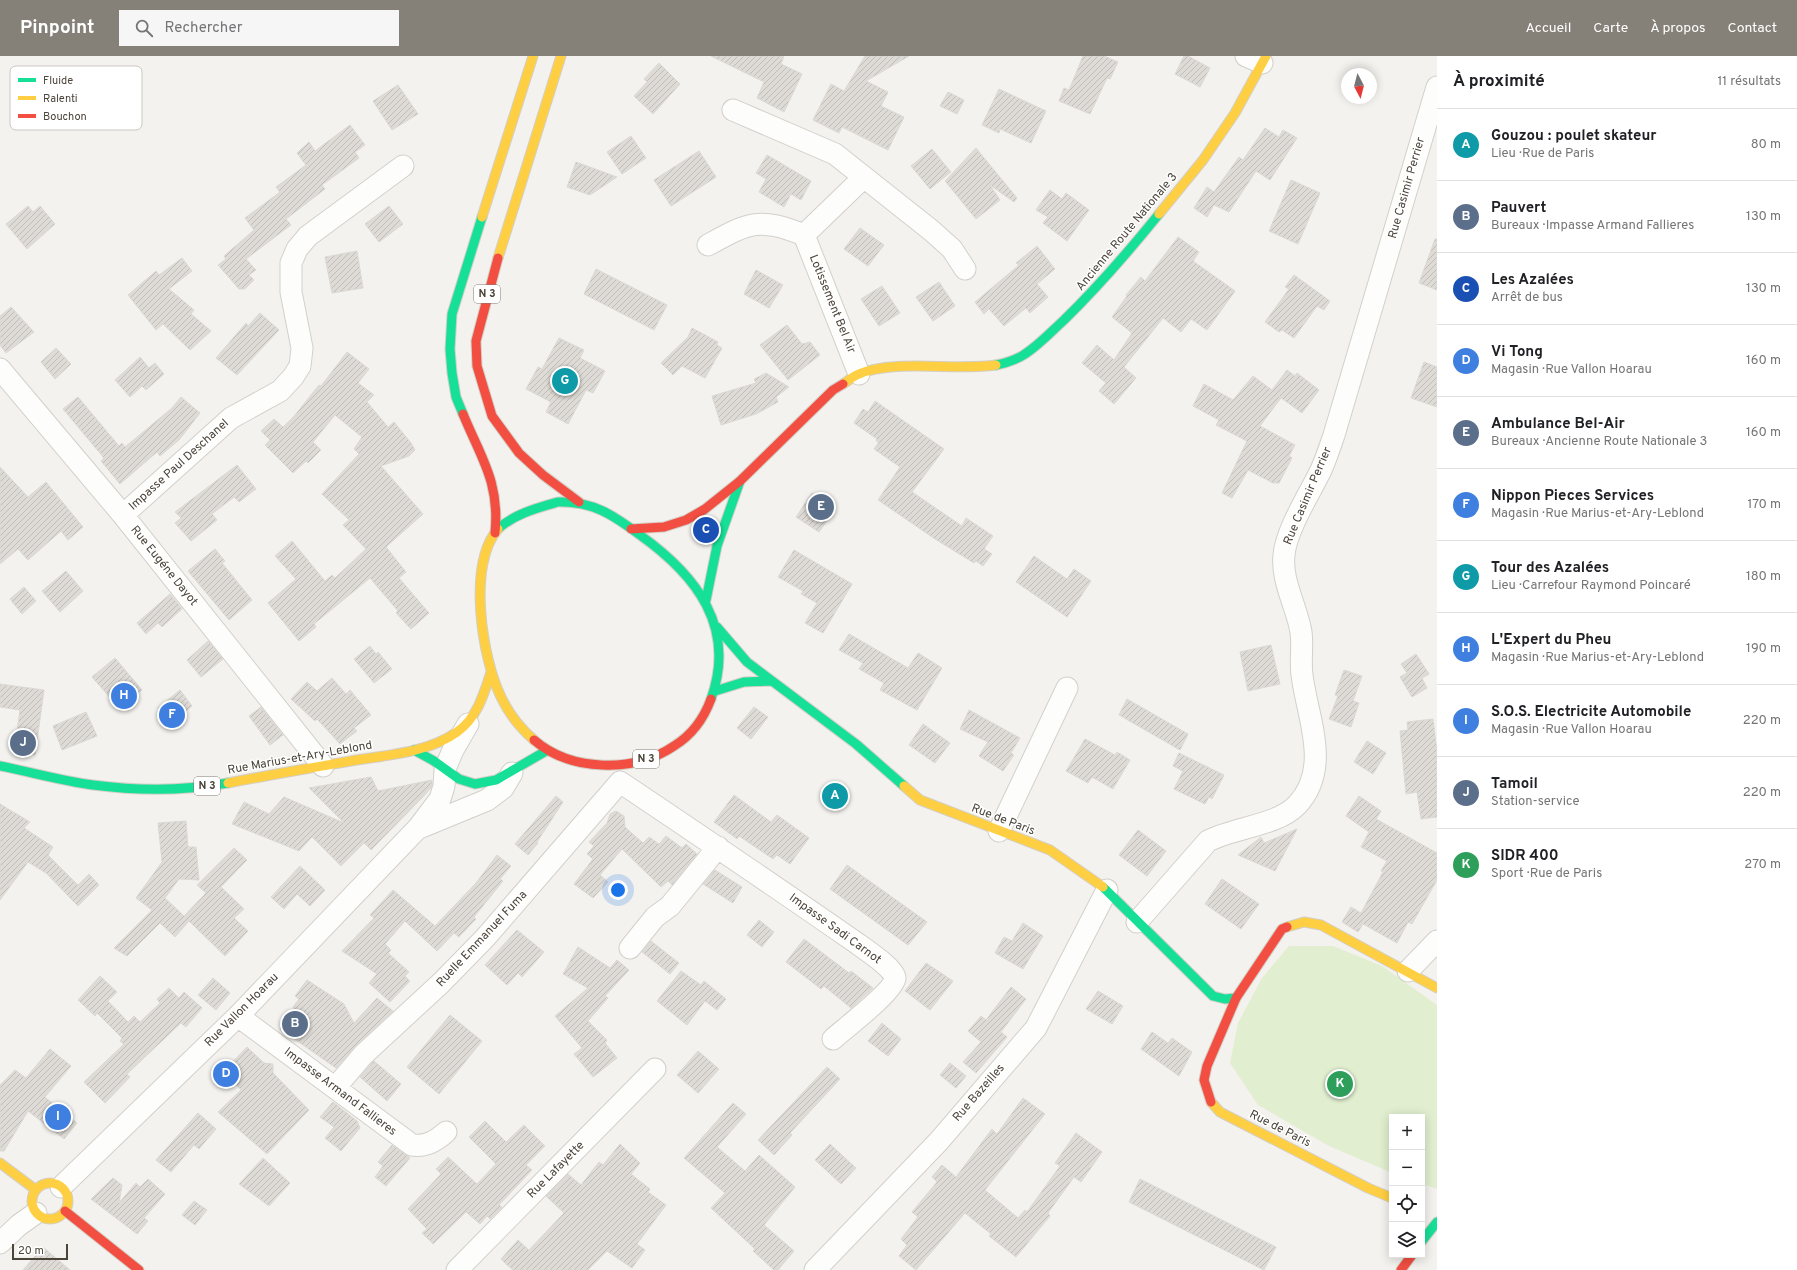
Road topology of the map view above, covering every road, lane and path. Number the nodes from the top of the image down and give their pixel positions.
1 (533, 56) edge
2 (561, 56) edge
3 (1258, 58) edge
4 (1437, 86) edge
5 (734, 110) dead end
6 (403, 166) dead end
7 (863, 178) junction
8 (804, 235) junction
9 (708, 245) dead end
10 (965, 269) dead end
11 (0, 369) edge
12 (859, 374) junction
13 (740, 481) junction
14 (579, 502) junction
15 (122, 515) junction
16 (631, 529) junction
17 (495, 533) junction
18 (706, 600) junction
19 (717, 627) junction
20 (491, 672) junction
21 (772, 681) junction
22 (1067, 688) dead end
23 (715, 691) junction
24 (468, 724) junction
25 (414, 750) junction
26 (546, 751) junction
27 (0, 766) edge
28 (323, 766) junction
29 (445, 769) junction
30 (512, 773) junction
31 (618, 773) junction
32 (418, 828) junction
33 (999, 831) junction
34 (718, 847) junction
35 (1107, 890) junction
36 (1138, 922) junction
37 (1437, 941) edge
38 (630, 948) dead end
39 (1408, 971) junction
40 (1437, 988) edge
41 (1236, 998) junction
42 (238, 1016) junction
43 (1213, 1023) dead end
44 (833, 1040) dead end
45 (1214, 1048) junction
46 (655, 1069) dead end
47 (335, 1088) junction
48 (446, 1132) dead end
49 (0, 1163) edge
50 (61, 1187) junction
51 (1368, 1188) junction
52 (36, 1190) junction
53 (1389, 1197) edge
54 (1382, 1204) dead end
55 (65, 1211) junction
56 (36, 1213) junction
57 (1437, 1222) edge
58 (1425, 1237) edge
59 (0, 1243) edge
60 (1410, 1258) edge
61 (140, 1270) edge
62 (457, 1270) edge
63 (815, 1270) edge
64 (1401, 1270) edge

1 - 17 main road, N 3
2 - 14 main road, N 3
3 - 12 main road, Ancienne Route Nationale 3
4 - 36 street, Rue Casimir Perrier
5 - 7 street
6 - 15 street, Impasse Paul Deschanel
7 - 8 street
7 - 10 street
8 - 9 street
8 - 12 street, Lotissement Bel Air
11 - 15 street, Rue Eugéne Dayot
12 - 13 main road, Ancienne Route Nationale 3
13 - 16 main road, Ancienne Route Nationale 3
13 - 18 main road, Ancienne Route Nationale 3
14 - 16 main road, N 3
14 - 17 main road, N 3
15 - 28 street, Rue Eugéne Dayot
16 - 18 main road, N 3
17 - 20 main road, N 3
18 - 19 main road, N 3
19 - 21 main road, Rue de Paris
19 - 23 main road, N 3
20 - 24 main road, Rue Marius-et-Ary-Leblond / N 3
20 - 26 main road, N 3
21 - 23 main road
21 - 33 main road, Rue de Paris
22 - 33 street
23 - 31 main road, N 3
24 - 25 main road, Rue Marius-et-Ary-Leblond / N 3
24 - 29 street, Rue Vallon Hoarau
25 - 28 main road, Rue Marius-et-Ary-Leblond / N 3
25 - 29 main road
26 - 30 main road
26 - 31 main road, N 3
27 - 28 main road, Rue Marius-et-Ary-Leblond / N 3
29 - 30 main road
29 - 32 street, Rue Vallon Hoarau
30 - 32 street, Rue Vallon Hoarau
31 - 34 street, Impasse Sadi Carnot
31 - 47 street, Ruelle Emmanuel Fuma
32 - 42 street, Rue Vallon Hoarau
33 - 35 main road, Rue de Paris
34 - 38 street
34 - 44 street, Impasse Sadi Carnot
35 - 36 main road, Rue de Paris
35 - 63 street, Rue Bazeilles
36 - 41 main road, Rue de Paris
37 - 39 street
39 - 40 main road, Rue de Paris
39 - 41 main road, Rue de Paris
41 - 45 main road, Rue de Paris
42 - 47 street, Impasse Armand Fallieres
42 - 50 street, Rue Vallon Hoarau
43 - 45 main road, Rue de Paris
45 - 51 main road, Rue de Paris
46 - 62 street, Rue Lafayette
47 - 48 street, Impasse Armand Fallieres
49 - 52 main road
50 - 52 main road
50 - 55 main road
51 - 53 main road, Rue de Paris
51 - 54 main road
52 - 56 main road
55 - 56 main road
55 - 61 main road
56 - 59 street
57 - 58 main road
60 - 64 main road

